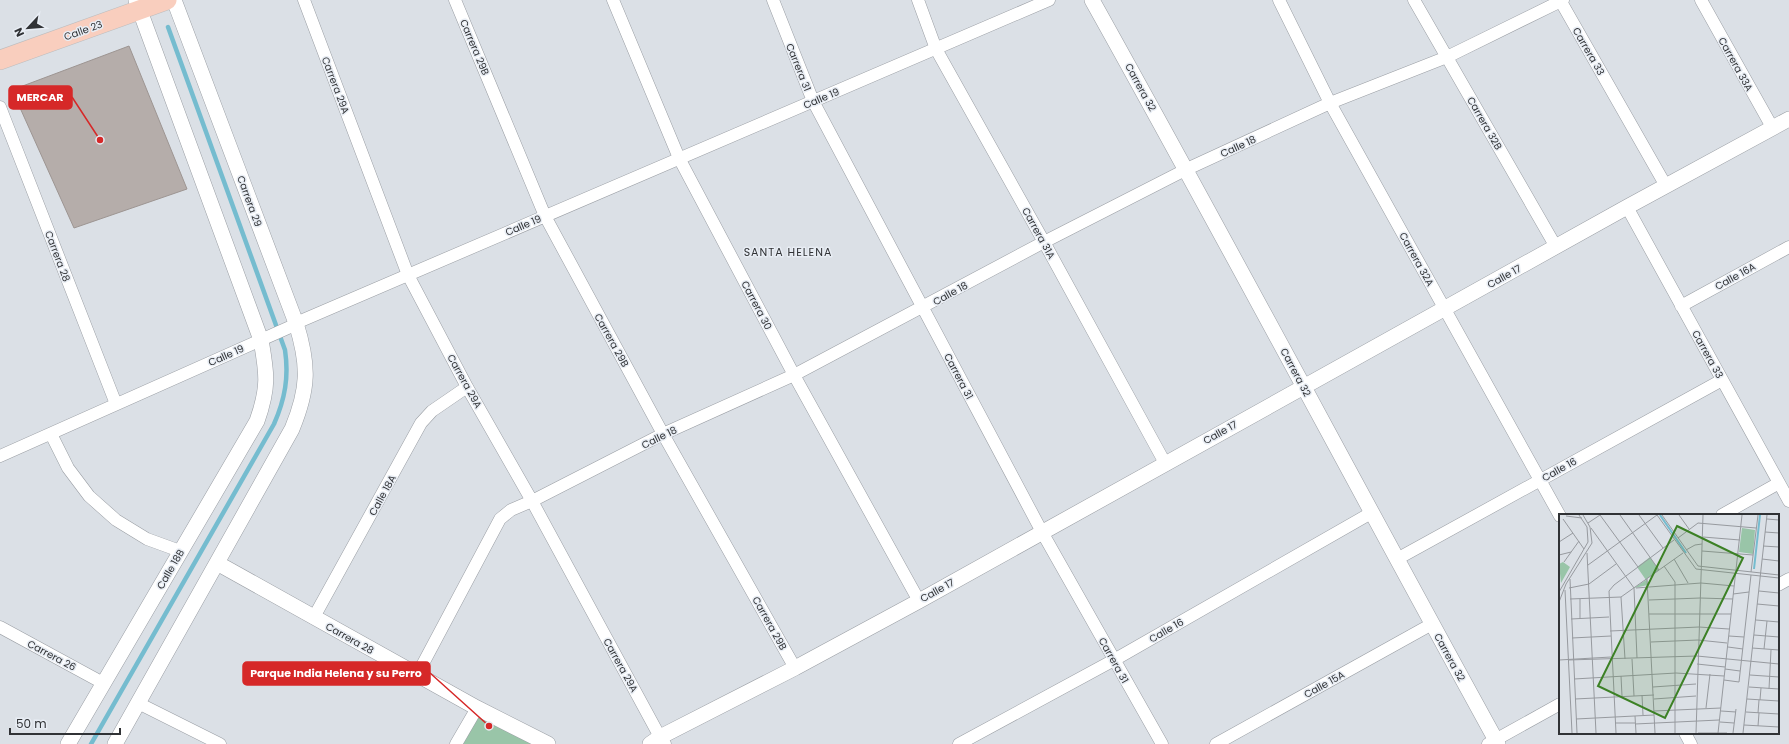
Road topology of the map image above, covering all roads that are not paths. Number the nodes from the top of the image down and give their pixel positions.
1 (167, 0) edge
2 (174, 0) edge
3 (304, 0) edge
4 (455, 0) edge
5 (613, 0) edge
6 (773, 0) edge
7 (918, 0) edge
8 (1049, 0) edge
9 (1092, 0) edge
10 (1279, 0) edge
11 (1414, 0) edge
12 (1561, 0) edge
13 (1701, 0) edge
14 (138, 5) edge
15 (936, 48) junction
16 (1447, 57) junction
17 (0, 60) edge
18 (813, 101) junction
19 (1330, 103) junction
20 (0, 107) edge
21 (1789, 119) edge
22 (1772, 127) junction
23 (679, 158) junction
24 (1187, 169) junction
25 (1666, 186) junction
26 (1627, 207) junction
27 (545, 216) junction
28 (1044, 242) junction
29 (1556, 247) junction
30 (1789, 247) edge
31 (408, 275) junction
32 (1681, 306) junction
33 (923, 308) junction
34 (1444, 308) junction
35 (293, 325) junction
36 (266, 338) junction
37 (794, 375) junction
38 (1722, 380) junction
39 (1304, 386) junction
40 (467, 387) junction
41 (116, 404) junction
42 (51, 434) junction
43 (663, 434) junction
44 (0, 456) edge
45 (1165, 463) junction
46 (1539, 480) junction
47 (1779, 483) junction
48 (1789, 501) edge
49 (532, 502) junction
50 (1371, 513) junction
51 (1559, 514) edge
52 (1724, 514) edge
53 (1042, 532) junction
54 (180, 551) junction
55 (1397, 559) junction
56 (217, 563) junction
57 (1789, 579) edge
58 (1779, 584) edge
59 (919, 601) junction
60 (314, 617) junction
61 (1432, 624) junction
62 (0, 627) edge
63 (1114, 660) junction
64 (795, 668) junction
65 (417, 675) junction
66 (103, 683) junction
67 (138, 703) junction
68 (1559, 705) edge
69 (477, 708) junction
70 (1686, 734) edge
71 (658, 742) edge
72 (1494, 743) edge
73 (68, 744) edge
74 (115, 744) edge
75 (220, 744) edge
76 (456, 744) edge
77 (548, 744) edge
78 (959, 744) edge
79 (1162, 744) edge
80 (1216, 744) edge
81 (1691, 744) edge

1 - 14 main road, Calle 23
2 - 35 street, Carrera 29
3 - 31 street, Carrera 29A
4 - 27 street, Carrera 29B
5 - 23 street, Carrera 30
6 - 18 street, Carrera 31
7 - 15 street, Carrera 31A
8 - 15 street, Calle 19
9 - 24 street, Carrera 32
10 - 19 street, Carrera 32A
11 - 16 street, Carrera 32B
12 - 16 street, Calle 18
12 - 25 street, Carrera 33
13 - 22 street, Carrera 33A
14 - 17 main road, Calle 23
14 - 36 street
15 - 18 street, Calle 19
15 - 28 street, Carrera 31A
16 - 19 street, Calle 18
16 - 29 street, Carrera 32B
18 - 23 street, Calle 19
18 - 33 street, Carrera 31
19 - 24 street, Calle 18
19 - 34 street, Carrera 32A
20 - 41 street, Carrera 28
21 - 22 street, Calle 17
22 - 25 street, Calle 17
23 - 27 street, Calle 19
23 - 37 street, Carrera 30
24 - 28 street, Calle 18
24 - 39 street, Carrera 32
25 - 26 street, Calle 17
26 - 29 street, Calle 17
26 - 32 street, Carrera 33
27 - 31 street, Calle 19
27 - 43 street, Carrera 29B
28 - 33 street, Calle 18
28 - 45 street, Carrera 31A
29 - 34 street, Calle 17
30 - 32 street, Calle 16A
31 - 35 street, Calle 19
31 - 40 street, Carrera 29A
32 - 38 street, Carrera 33
33 - 37 street, Calle 18
33 - 53 street, Carrera 31
34 - 39 street, Calle 17
34 - 46 street, Carrera 32A
35 - 36 street, Calle 19
35 - 56 street, Carrera 29
36 - 41 street, Calle 19
36 - 54 street, Calle 18B
37 - 43 street, Calle 18
37 - 59 street, Carrera 30
38 - 46 street, Calle 16
38 - 47 street, Carrera 33
39 - 45 street, Calle 17
39 - 50 street, Carrera 32
40 - 49 street, Carrera 29A
40 - 60 street, Calle 18A
41 - 42 street, Calle 19
42 - 44 street, Calle 19
42 - 54 street
43 - 49 street, Calle 18
43 - 64 street, Carrera 29B
45 - 53 street, Calle 17
46 - 51 street, Carrera 32A
46 - 55 street, Calle 16
47 - 48 street, Carrera 33
47 - 52 street
49 - 65 street, Calle 18
49 - 71 street, Carrera 29A
50 - 55 street, Carrera 32
50 - 63 street, Calle 16
53 - 59 street, Calle 17
53 - 63 street, Carrera 31
54 - 66 street, Calle 18B
55 - 61 street, Carrera 32
56 - 60 street, Carrera 28
56 - 67 street
57 - 58 street
59 - 64 street, Calle 17
60 - 65 street, Carrera 28
61 - 72 street, Carrera 32
61 - 80 street, Calle 15A
62 - 66 street, Carrera 26
63 - 78 street, Calle 16
63 - 79 street, Carrera 31
64 - 71 street, Calle 17
65 - 69 street, Carrera 28
66 - 73 street, Calle 18B
67 - 74 street
67 - 75 street
68 - 72 street
69 - 76 street
69 - 77 street, Carrera 28
70 - 81 street

